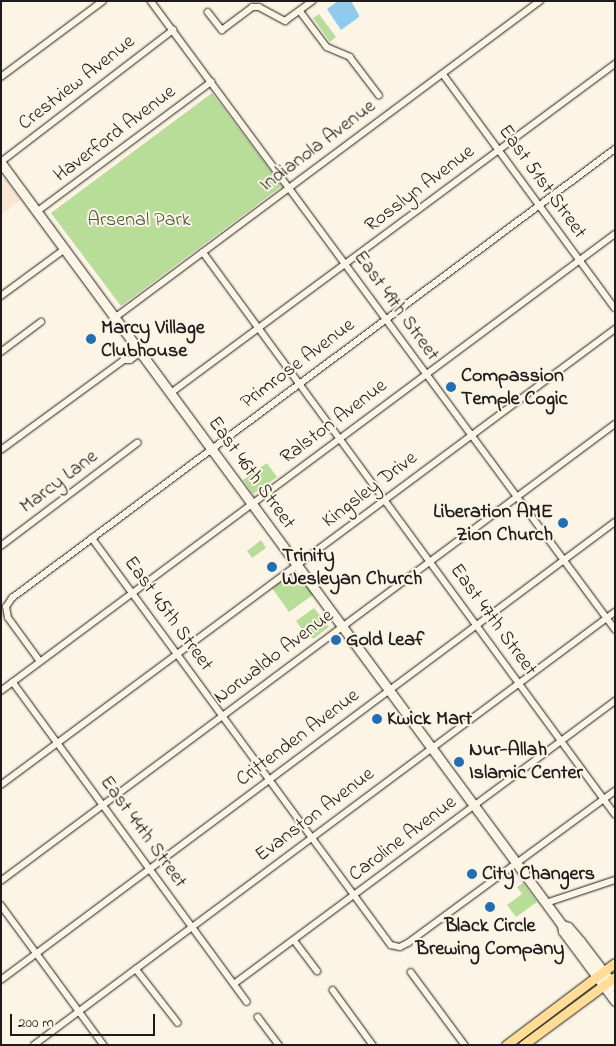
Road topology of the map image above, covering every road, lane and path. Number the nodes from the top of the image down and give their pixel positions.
1 (103, 1) edge
2 (151, 1) edge
3 (313, 1) edge
4 (540, 1) edge
5 (300, 11) junction
6 (208, 12) dead end
7 (173, 30) junction
8 (615, 64) edge
9 (442, 74) junction
10 (1, 77) edge
11 (211, 82) junction
12 (379, 95) dead end
13 (615, 149) edge
14 (499, 150) junction
15 (1, 162) edge
16 (289, 188) junction
17 (539, 205) junction
18 (38, 211) junction
19 (615, 234) edge
20 (65, 249) junction
21 (203, 252) junction
22 (580, 260) junction
23 (345, 264) junction
24 (1, 296) edge
25 (615, 308) edge
26 (116, 317) junction
27 (386, 319) junction
28 (41, 322) dead end
29 (259, 328) junction
30 (615, 329) edge
31 (139, 349) junction
32 (1, 352) edge
33 (426, 374) junction
34 (299, 383) junction
35 (171, 393) junction
36 (615, 424) edge
37 (471, 435) junction
38 (340, 438) junction
39 (137, 443) dead end
40 (212, 448) junction
41 (1, 450) edge
42 (517, 496) junction
43 (384, 499) junction
44 (252, 503) junction
45 (615, 522) edge
46 (92, 538) junction
47 (1, 546) edge
48 (564, 560) junction
49 (430, 561) junction
50 (297, 564) junction
51 (132, 593) junction
52 (615, 612) edge
53 (606, 618) junction
54 (476, 625) junction
55 (342, 626) junction
56 (615, 629) edge
57 (177, 654) junction
58 (40, 662) junction
59 (13, 682) junction
60 (519, 683) junction
61 (389, 690) junction
62 (1, 691) edge
63 (615, 701) edge
64 (222, 715) junction
65 (561, 741) junction
66 (58, 743) junction
67 (432, 748) junction
68 (269, 780) junction
69 (1, 785) edge
70 (615, 791) edge
71 (604, 799) junction
72 (103, 805) junction
73 (474, 806) junction
74 (615, 814) edge
75 (312, 837) junction
76 (517, 864) junction
77 (150, 869) junction
78 (615, 880) edge
79 (1, 881) edge
80 (355, 895) junction
81 (546, 903) junction
82 (1, 905) edge
83 (192, 927) junction
84 (294, 940) junction
85 (37, 953) junction
86 (615, 963) edge
87 (136, 968) junction
88 (317, 971) dead end
89 (411, 972) dead end
90 (600, 974) junction
91 (1, 980) edge
92 (611, 982) edge
93 (234, 984) junction
94 (333, 990) dead end
95 (615, 1001) edge
96 (248, 1002) dead end
97 (79, 1011) junction
98 (258, 1017) dead end
99 (178, 1023) dead end
100 (34, 1045) edge
101 (104, 1045) edge
102 (279, 1045) edge
103 (373, 1045) edge
104 (465, 1045) edge
105 (506, 1045) edge
106 (523, 1045) edge

1 - 10 street
2 - 7 street, East 49th Street
3 - 5 street
4 - 9 street, Indianola Avenue
5 - 6 street
5 - 12 street
7 - 11 street, East 49th Street
7 - 15 street, Crestview Avenue
8 - 14 street, Rosslyn Avenue
9 - 14 street, East 51st Street
9 - 16 street, Indianola Avenue
11 - 16 street, East 49th Street
11 - 18 street, Haverford Avenue
13 - 17 street, Primrose Avenue
14 - 17 street, East 51st Street
14 - 23 street, Rosslyn Avenue
15 - 18 main road, East 46th Street
16 - 21 street, Indianola Avenue
16 - 23 street, East 49th Street
17 - 22 street, East 51st Street
17 - 27 street, Primrose Avenue
18 - 20 main road, East 46th Street
19 - 22 street, Ralston Avenue
20 - 24 street
20 - 26 main road, East 46th Street
21 - 26 street, Indianola Avenue
21 - 29 street, East 47th Street
22 - 25 street, East 51st Street
22 - 33 street, Ralston Avenue
23 - 27 street, East 49th Street
23 - 29 street, Rosslyn Avenue
26 - 31 main road, East 46th Street
27 - 33 street, East 49th Street
27 - 34 street, Primrose Avenue
28 - 32 street
29 - 34 street, East 47th Street
29 - 35 street, Rosslyn Avenue
30 - 37 street, Kingsley Drive
31 - 35 main road, East 46th Street
31 - 41 street
33 - 37 street, East 49th Street
33 - 38 street, Ralston Avenue
34 - 38 street, East 47th Street
34 - 40 street, Primrose Avenue
35 - 40 main road, East 46th Street
36 - 42 street, Norwaldo Avenue
37 - 42 street, East 49th Street
37 - 43 street, Kingsley Drive
38 - 43 street, East 47th Street
38 - 44 street, Ralston Avenue
39 - 47 street, Marcy Lane
40 - 44 main road, East 46th Street
40 - 46 street, Primrose Avenue
42 - 48 street, East 49th Street
42 - 49 street, Norwaldo Avenue
43 - 49 street, East 47th Street
43 - 50 street, Kingsley Drive
44 - 50 main road, East 46th Street
44 - 51 street, Ralston Avenue
45 - 48 street, Crittenden Avenue
46 - 51 street, East 45th Street
46 - 58 street, Primrose Avenue
48 - 53 street, East 49th Street
48 - 54 street, Crittenden Avenue
49 - 54 street, East 47th Street
49 - 55 street, Norwaldo Avenue
50 - 55 main road, East 46th Street
50 - 57 street, Kingsley Drive
51 - 57 street, East 45th Street
51 - 58 street, Ralston Avenue
52 - 53 street, Evanston Avenue
53 - 56 street, East 49th Street
53 - 60 street, Evanston Avenue
54 - 60 street, East 47th Street
54 - 61 street, Crittenden Avenue
55 - 61 main road, East 46th Street
55 - 64 street, Norwaldo Avenue
57 - 64 street, East 45th Street
57 - 66 street, Kingsley Drive
58 - 59 street, Ralston Avenue
59 - 62 street, Ralston Avenue
59 - 66 street, East 44th Street
60 - 65 street, East 47th Street
60 - 67 street, Evanston Avenue
61 - 67 main road, East 46th Street
61 - 68 street, Crittenden Avenue
63 - 65 street, Caroline Avenue
64 - 68 street, East 45th Street
64 - 72 street, Norwaldo Avenue
65 - 71 street, East 47th Street
65 - 73 street, Caroline Avenue
66 - 69 street, Kingsley Drive
66 - 72 street, East 44th Street
67 - 73 main road, East 46th Street
67 - 75 street, Evanston Avenue
68 - 75 street, East 45th Street
68 - 77 street, Crittenden Avenue
70 - 71 street
71 - 74 street, East 47th Street
71 - 76 street
72 - 77 street, East 44th Street
72 - 79 street, Norwaldo Avenue
73 - 76 main road, East 46th Street
73 - 80 street, Caroline Avenue
75 - 80 street, East 45th Street
75 - 83 street, Evanston Avenue
76 - 80 street, East 45th Street
76 - 81 main road, East 46th Street
77 - 83 street, East 44th Street
77 - 85 street, Crittenden Avenue
78 - 81 street
80 - 84 street, Caroline Avenue
81 - 90 main road, East 46th Street
82 - 85 street
83 - 87 street, Evanston Avenue
83 - 93 street, East 44th Street
84 - 88 street
84 - 93 street, Caroline Avenue
85 - 91 street, Crittenden Avenue
85 - 97 street
86 - 90 main road
87 - 97 street, Evanston Avenue
87 - 99 street
89 - 104 street
90 - 92 main road, East 46th Street
90 - 105 main road
92 - 95 main road, East 46th Street
92 - 106 main road
93 - 96 street, East 44th Street
94 - 103 street
97 - 100 street, Evanston Avenue
97 - 101 street
98 - 102 street

